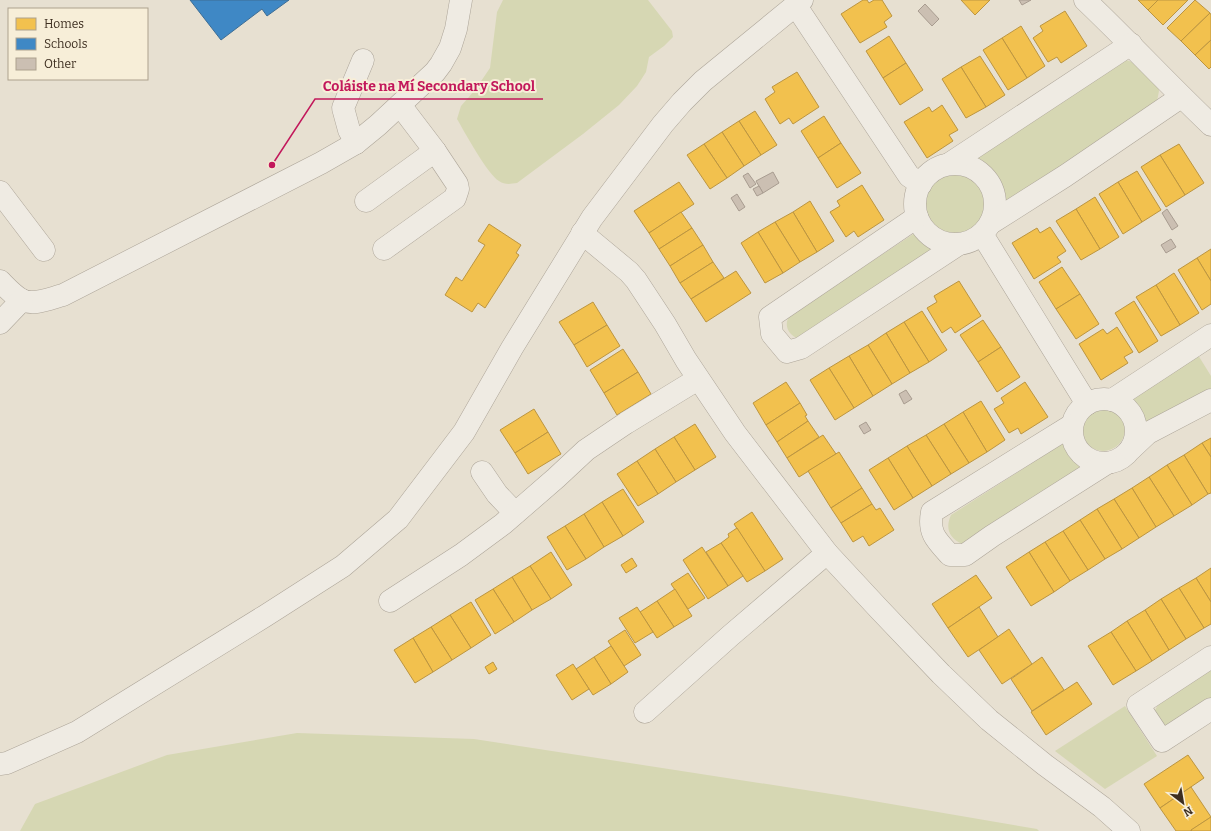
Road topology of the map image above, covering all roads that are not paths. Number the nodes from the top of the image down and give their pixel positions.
1 (462, 0) edge
2 (1085, 0) edge
3 (799, 3) edge
4 (1131, 44) junction
5 (363, 60) dead end
6 (1181, 97) junction
7 (400, 105) junction
8 (1211, 125) edge
9 (356, 143) junction
10 (435, 151) junction
11 (950, 164) junction
12 (921, 184) junction
13 (0, 192) edge
14 (366, 201) dead end
15 (917, 217) junction
16 (987, 229) junction
17 (582, 233) junction
18 (960, 244) junction
19 (384, 249) dead end
20 (44, 250) dead end
21 (0, 281) edge
22 (22, 300) junction
23 (0, 323) edge
24 (1211, 336) edge
25 (698, 378) junction
26 (1112, 400) junction
27 (1211, 400) edge
28 (1087, 404) junction
29 (1072, 425) junction
30 (1131, 449) junction
31 (1107, 463) junction
32 (482, 472) dead end
33 (515, 513) junction
34 (828, 553) junction
35 (390, 601) dead end
36 (1211, 657) edge
37 (1211, 709) edge
38 (645, 712) dead end
39 (0, 764) edge
40 (1129, 831) edge

1 - 7 street
2 - 4 street
3 - 12 street
3 - 17 street
4 - 6 street
4 - 11 street
5 - 9 street
6 - 8 street
6 - 16 street
7 - 9 street
7 - 10 street
9 - 22 street
10 - 14 street
10 - 19 street
11 - 12 street
11 - 16 street
12 - 15 street
13 - 20 street
15 - 18 street
15 - 18 street
16 - 18 street
16 - 28 street
17 - 25 street
17 - 39 street
21 - 22 street
22 - 23 street
24 - 26 street
25 - 33 street
25 - 34 street
26 - 28 street
26 - 30 street
27 - 30 street
28 - 29 street
29 - 31 street
29 - 31 street
30 - 31 street
32 - 33 street
33 - 35 street
34 - 38 street
34 - 40 street
36 - 37 street

